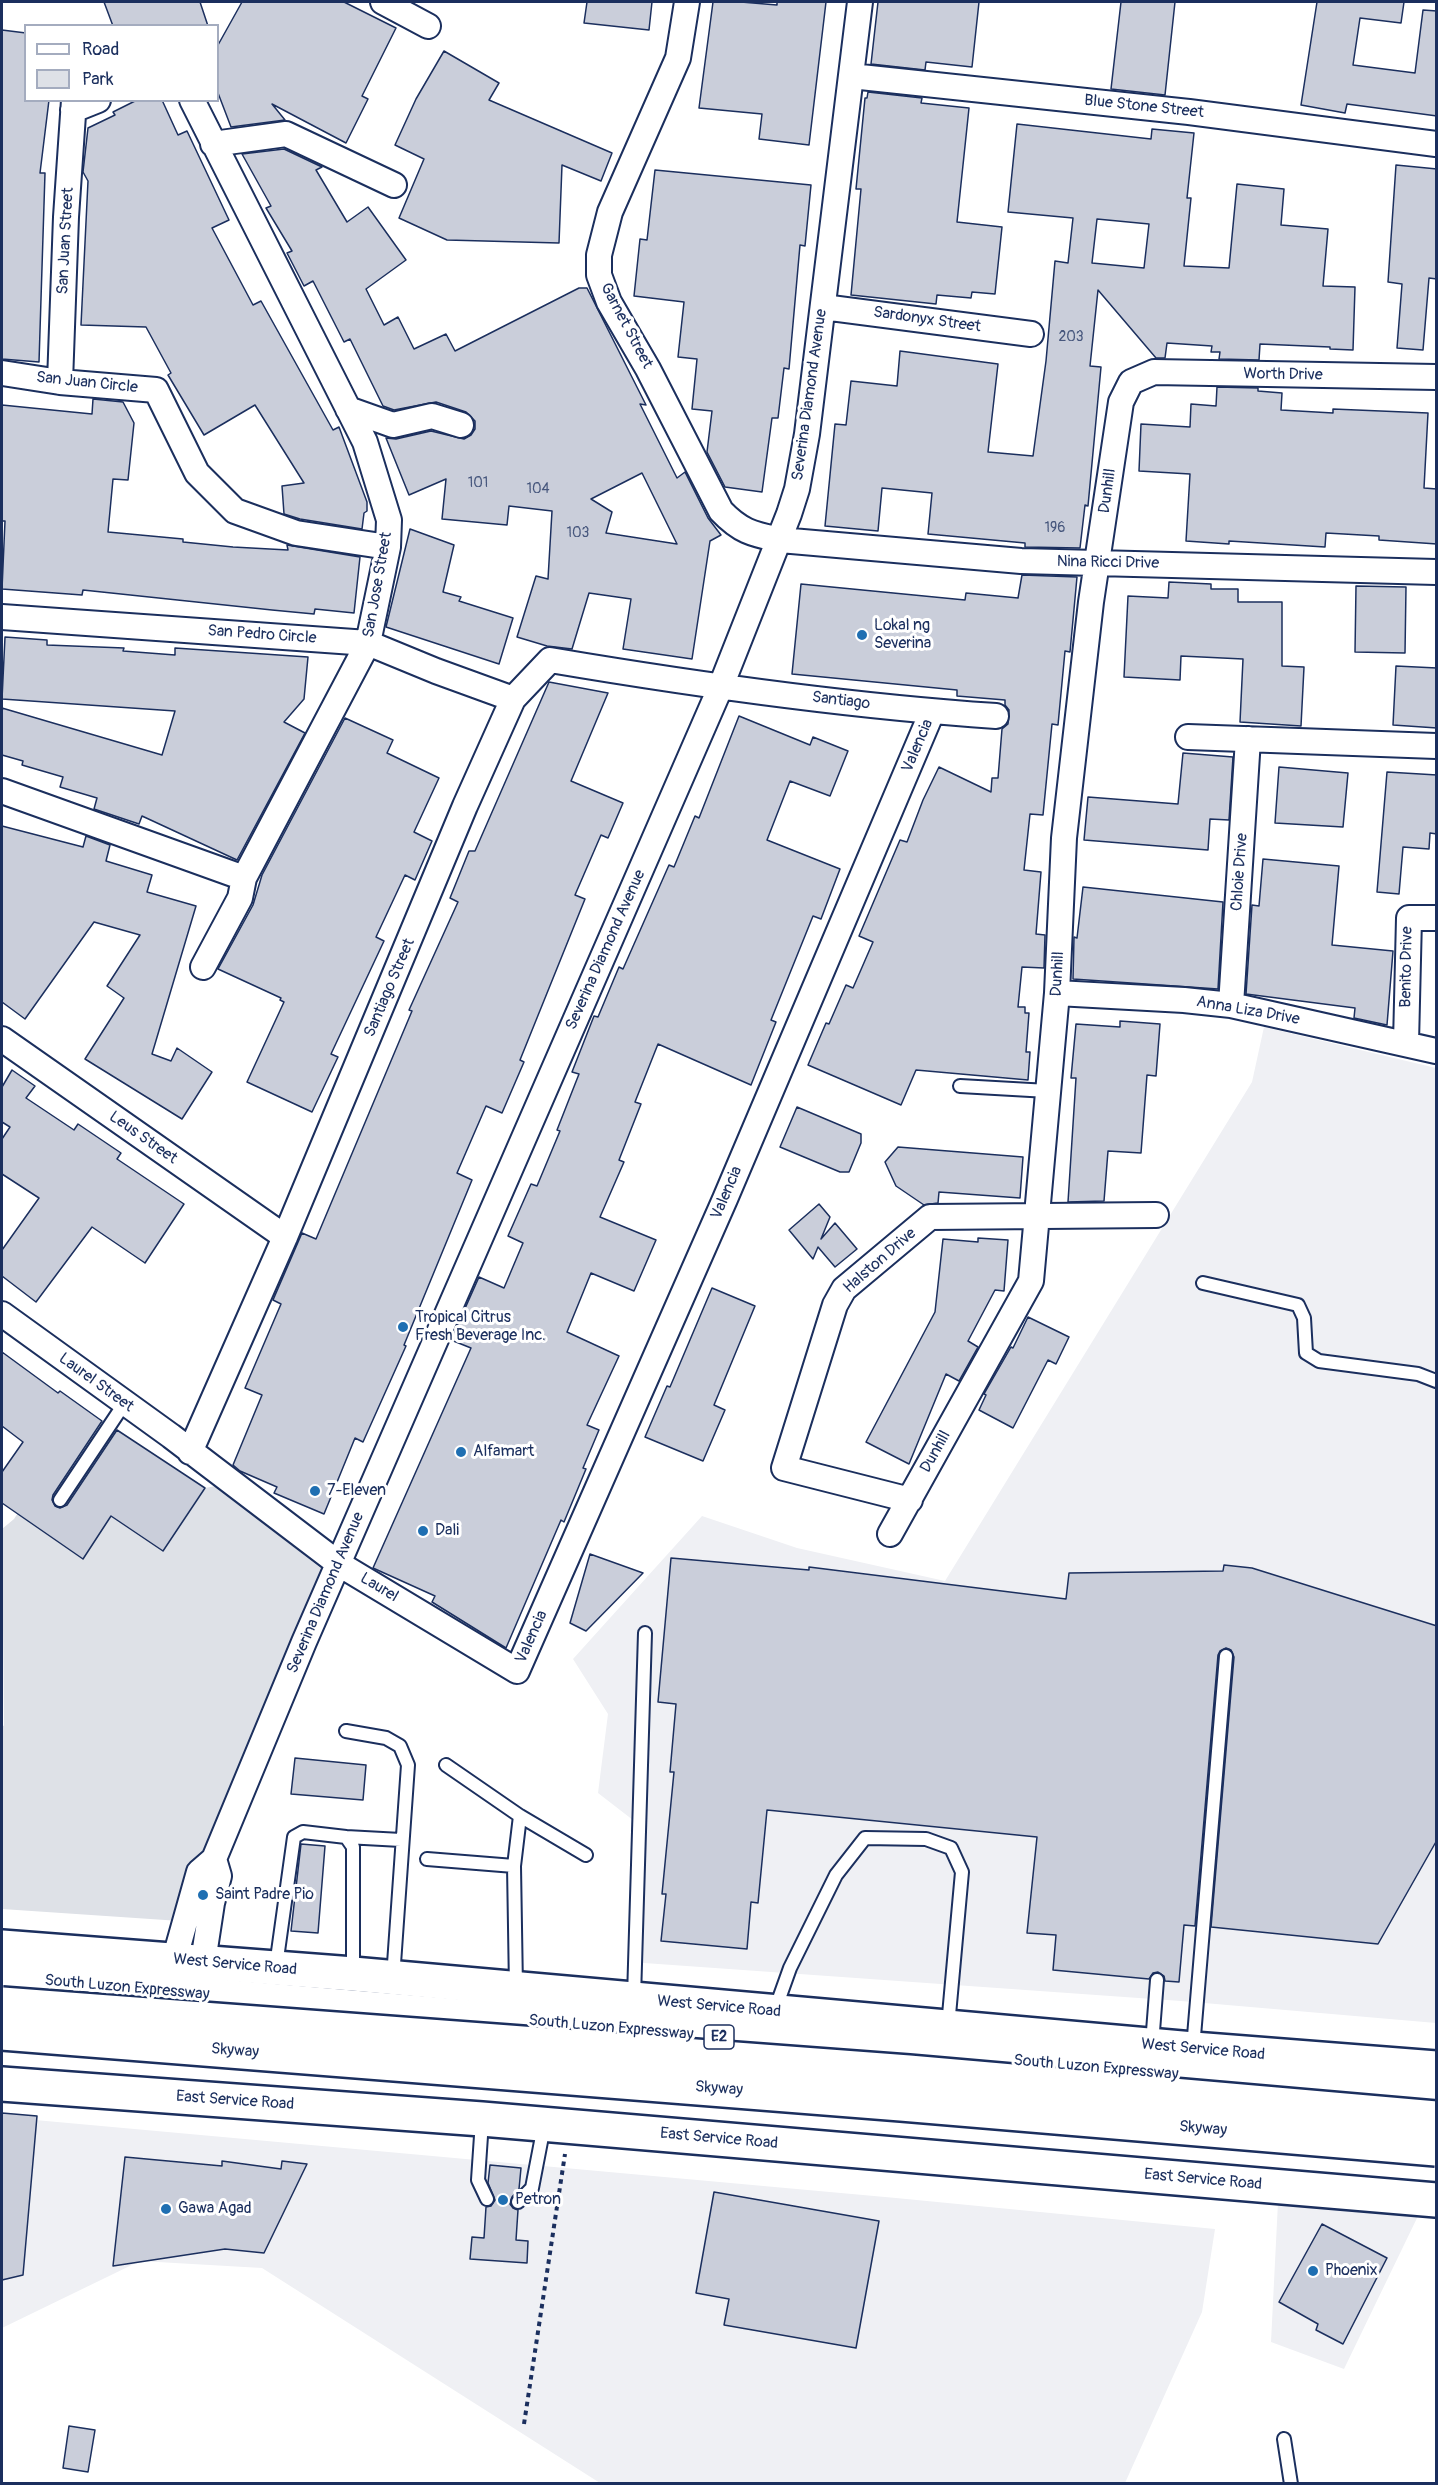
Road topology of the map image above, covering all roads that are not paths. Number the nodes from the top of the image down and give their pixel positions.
1 (383, 2) edge
2 (687, 2) edge
3 (860, 2) edge
4 (428, 26) dead end
5 (851, 76) junction
6 (88, 102) edge
7 (193, 102) edge
8 (73, 105) edge
9 (213, 144) junction
10 (1437, 144) edge
11 (394, 185) dead end
12 (823, 307) junction
13 (1031, 334) dead end
14 (2, 373) edge
15 (1437, 377) edge
16 (60, 382) junction
17 (1131, 382) joint
18 (348, 409) junction
19 (461, 426) dead end
20 (780, 540) junction
21 (388, 547) junction
22 (1097, 562) junction
23 (1437, 572) edge
24 (2, 616) edge
25 (368, 643) junction
26 (687, 681) joint
27 (721, 686) junction
28 (513, 699) junction
29 (932, 712) junction
30 (996, 716) dead end
31 (1188, 737) dead end
32 (1248, 739) junction
33 (1437, 746) edge
34 (2, 791) edge
35 (244, 878) junction
36 (1437, 918) edge
37 (203, 967) dead end
38 (1058, 993) junction
39 (1231, 1005) junction
40 (2, 1039) edge
41 (1406, 1043) junction
42 (1437, 1051) edge
43 (960, 1086) dead end
44 (1048, 1091) junction
45 (1156, 1215) dead end
46 (1037, 1216) junction
47 (285, 1237) junction
48 (1203, 1283) dead end
49 (2, 1314) edge
50 (1437, 1381) edge
51 (124, 1404) junction
52 (190, 1452) junction
53 (60, 1500) dead end
54 (910, 1500) junction
55 (890, 1534) dead end
56 (339, 1564) junction
57 (645, 1633) dead end
58 (1226, 1656) dead end
59 (517, 1671) joint
60 (346, 1731) dead end
61 (446, 1765) dead end
62 (520, 1816) junction
63 (346, 1837) junction
64 (401, 1840) junction
65 (586, 1855) dead end
66 (427, 1859) dead end
67 (514, 1866) junction
68 (2, 1947) edge
69 (188, 1961) junction
70 (276, 1969) junction
71 (352, 1974) junction
72 (2, 1978) edge
73 (393, 1979) junction
74 (1157, 1980) dead end
75 (516, 1990) junction
76 (633, 2000) junction
77 (2, 2004) edge
78 (775, 2012) junction
79 (948, 2027) junction
80 (2, 2033) edge
81 (1151, 2046) junction
82 (2, 2048) edge
83 (1193, 2049) junction
84 (884, 2050) junction
85 (1437, 2068) edge
86 (2, 2084) edge
87 (1437, 2097) edge
88 (878, 2118) junction
89 (1437, 2118) edge
90 (482, 2119) junction
91 (557, 2125) junction
92 (1437, 2149) edge
93 (1437, 2164) edge
94 (487, 2199) dead end
95 (1437, 2200) edge
96 (518, 2202) dead end
97 (1284, 2439) dead end
98 (1292, 2484) edge

1 - 4 street
2 - 20 street, Garnet Street
3 - 5 street, Severina Diamond Avenue
5 - 10 street, Blue Stone Street
5 - 12 street, Severina Diamond Avenue
6 - 8 street
7 - 9 street, San Jose Street
8 - 16 street, San Juan Street
9 - 11 street
9 - 18 street, San Jose Street
12 - 13 street, Sardonyx Street
12 - 20 street, Severina Diamond Avenue
14 - 16 street, San Juan Circle
15 - 17 street, Worth Drive
16 - 21 street, San Juan Circle
17 - 22 street, Dunhill
18 - 19 street
18 - 21 street, San Jose Street
20 - 22 street, Nina Ricci Drive
20 - 27 street, Severina Diamond Avenue
21 - 25 street, San Jose Street
22 - 23 street, Nina Ricci Drive
22 - 38 street, Dunhill
24 - 25 street, San Pedro Circle
25 - 28 street, San Pedro Circle
25 - 35 street, San Jose Street
26 - 27 street, Santiago
26 - 28 street, Santiago Street
27 - 29 street, Santiago
27 - 56 street, Severina Diamond Avenue
28 - 47 street, Santiago Street
29 - 30 street, Santiago
29 - 59 street, Valencia
31 - 32 street
32 - 33 street
32 - 39 street, Chloie Drive
34 - 35 street
35 - 37 street, San Jose Street
36 - 41 street, Benito Drive
38 - 39 street, Anna Liza Drive
38 - 44 street, Dunhill
39 - 41 street, Anna Liza Drive
40 - 47 street, Leus Street
41 - 42 street, Anna Liza Drive
43 - 44 lane
44 - 46 street, Dunhill
45 - 46 street, Halston Drive
46 - 54 street, Dunhill
46 - 54 street, Halston Drive
47 - 52 street, Santiago Street
48 - 50 lane
49 - 51 street, Laurel Street
51 - 52 street, Laurel Street
51 - 53 lane
52 - 56 street, Laurel
54 - 55 street, Dunhill
56 - 59 street, Laurel
56 - 69 street, Severina Diamond Avenue
57 - 76 lane
58 - 83 lane
60 - 64 lane
61 - 62 lane
62 - 65 lane
62 - 67 lane
63 - 64 lane
63 - 70 lane
63 - 71 lane
64 - 73 lane
66 - 67 lane
67 - 75 lane
68 - 69 main road, West Service Road
69 - 70 main road, West Service Road
70 - 71 main road, West Service Road
71 - 73 main road, West Service Road
72 - 84 main road, South Luzon Expressway / E2
73 - 75 main road, West Service Road
74 - 81 lane
75 - 76 main road, West Service Road
76 - 78 main road, West Service Road
77 - 89 main road, Skyway / E2, bridge
78 - 79 main road, West Service Road
78 - 79 lane
79 - 81 main road, West Service Road
80 - 92 main road, Skyway, bridge
81 - 83 main road, West Service Road
82 - 88 main road
83 - 85 main road, West Service Road
84 - 87 main road, South Luzon Expressway / E2
84 - 88 lane
86 - 90 main road, East Service Road
88 - 93 main road
90 - 91 main road, East Service Road
90 - 94 lane
91 - 95 main road, East Service Road
91 - 96 lane
97 - 98 lane

